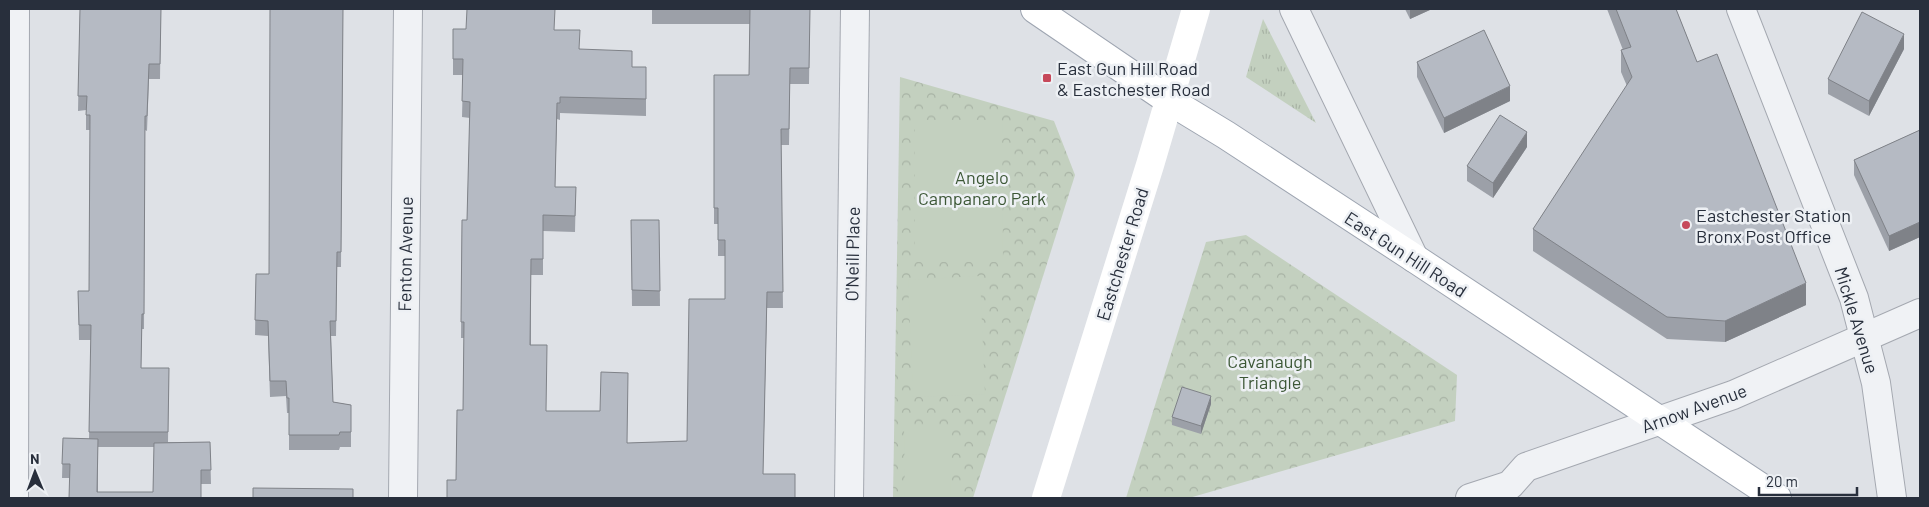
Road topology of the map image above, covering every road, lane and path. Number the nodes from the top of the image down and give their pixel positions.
1 (15, 9) edge
2 (408, 9) edge
3 (855, 9) edge
4 (1035, 9) edge
5 (1196, 9) edge
6 (1294, 9) edge
7 (1741, 9) edge
8 (1170, 101) junction
9 (1414, 258) junction
10 (1920, 313) edge
11 (1864, 337) junction
12 (1662, 420) junction
13 (1509, 492) edge
14 (14, 498) edge
15 (403, 498) edge
16 (849, 498) edge
17 (1046, 498) edge
18 (1470, 498) edge
19 (1777, 498) edge
20 (1892, 498) edge

1 - 14 street
2 - 15 street, Fenton Avenue
3 - 16 street, O'Neill Place
4 - 8 main road, East Gun Hill Road
5 - 8 main road, Eastchester Road
6 - 9 street
7 - 11 street, Mickle Avenue
8 - 9 main road, East Gun Hill Road
8 - 17 main road, Eastchester Road
9 - 12 main road, East Gun Hill Road
10 - 11 street, Arnow Avenue
11 - 12 street, Arnow Avenue
11 - 20 street, Mickle Avenue
12 - 13 street, Arnow Avenue
12 - 19 main road, East Gun Hill Road
13 - 18 street, Arnow Avenue

